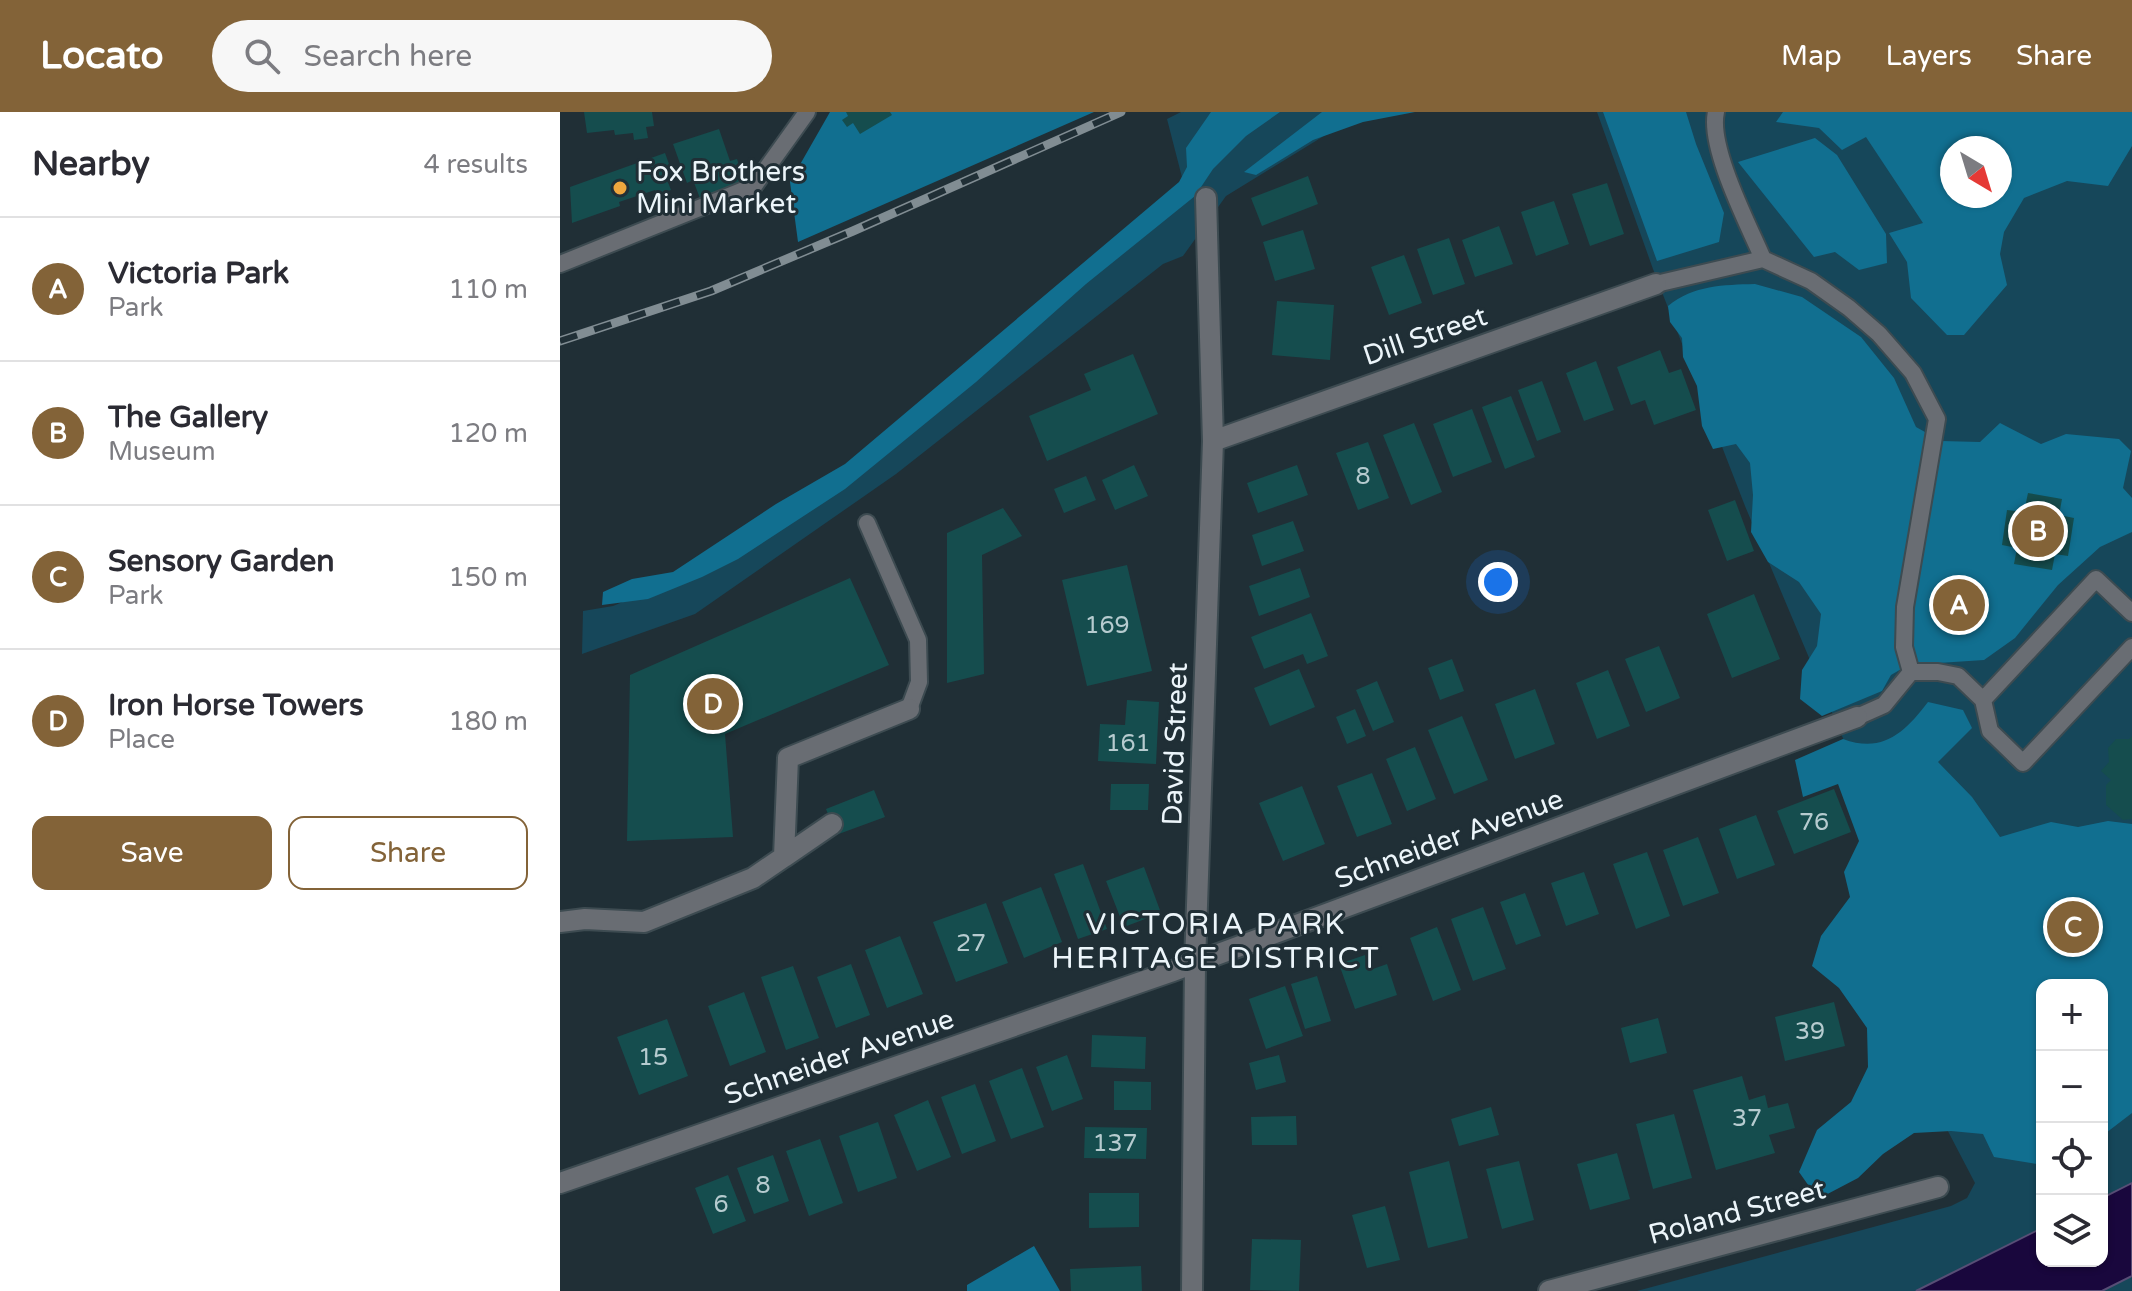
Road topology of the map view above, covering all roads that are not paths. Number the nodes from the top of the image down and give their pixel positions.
1 (807, 112) edge
2 (1716, 112) edge
3 (1206, 198) dead end
4 (1763, 259) junction
5 (560, 264) edge
6 (1656, 284) joint
7 (1213, 441) junction
8 (867, 523) dead end
9 (2132, 613) edge
10 (2132, 647) edge
11 (1911, 672) junction
12 (1983, 700) junction
13 (909, 709) joint
14 (1857, 717) joint
15 (560, 922) edge
16 (1195, 963) junction
17 (560, 1183) edge
18 (1938, 1187) dead end
19 (1192, 1291) edge
20 (1549, 1291) edge

1 - 5 lane
2 - 4 lane
3 - 7 street, David Street
4 - 6 lane
4 - 11 lane
6 - 7 street, Dill Street
7 - 16 street, David Street
8 - 13 lane
9 - 12 lane
10 - 12 lane
11 - 12 lane
11 - 14 lane
13 - 15 street
14 - 16 street, Schneider Avenue
16 - 17 street, Schneider Avenue
16 - 19 street, David Street
18 - 20 street, Roland Street

